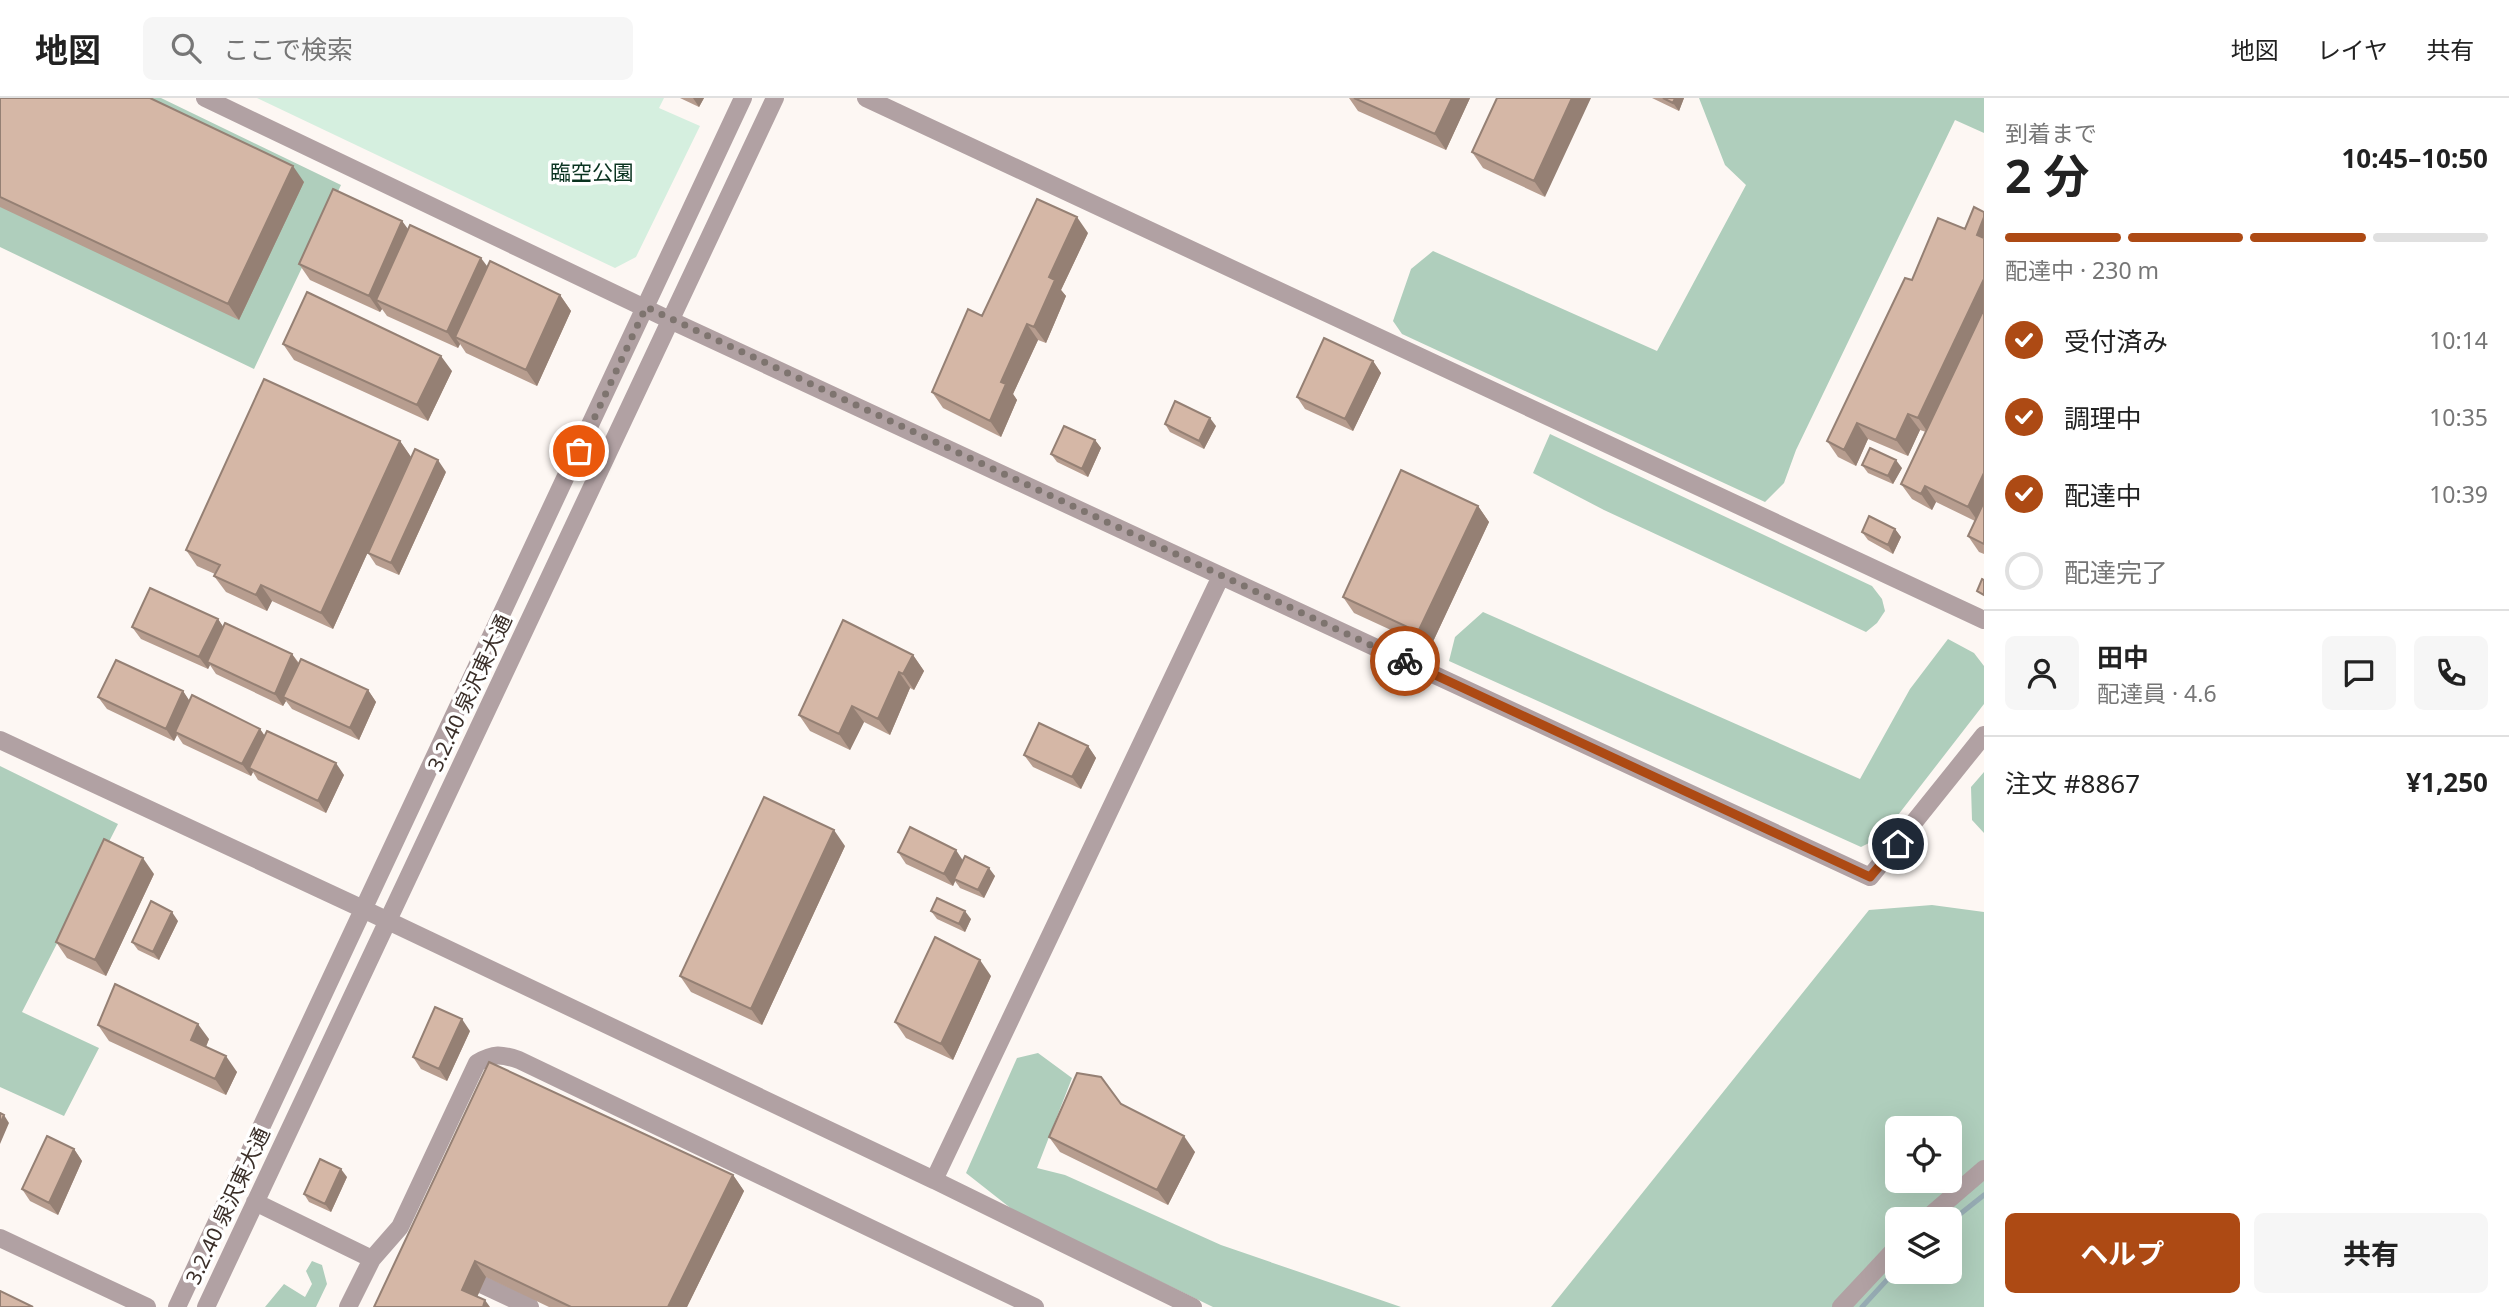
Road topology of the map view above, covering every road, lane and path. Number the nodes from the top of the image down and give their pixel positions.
1 (205, 98) edge
2 (743, 98) edge
3 (775, 98) edge
4 (866, 98) edge
5 (646, 307) junction
6 (672, 320) junction
7 (1222, 576) junction
8 (1984, 620) edge
9 (1984, 735) edge
10 (0, 740) edge
11 (363, 909) junction
12 (386, 921) junction
13 (1984, 1169) edge
14 (934, 1180) junction
15 (255, 1202) junction
16 (1940, 1207) edge
17 (0, 1238) edge
18 (372, 1259) junction
19 (1885, 1260) edge
20 (448, 1268) edge
21 (998, 1299) edge
22 (147, 1307) edge
23 (177, 1307) edge
24 (206, 1307) edge
25 (348, 1307) edge
26 (530, 1307) edge
27 (1035, 1307) edge
28 (1193, 1307) edge
29 (1841, 1307) edge

1 - 5 street
2 - 5 street, 3.2.40 泉沢東大通
3 - 6 street, 3.2.40 泉沢東大通
4 - 8 street
5 - 6 street
5 - 11 street, 3.2.40 泉沢東大通
6 - 7 street
6 - 12 street, 3.2.40 泉沢東大通
7 - 9 street
7 - 14 street
10 - 11 street
11 - 12 street
11 - 23 street, 3.2.40 泉沢東大通
12 - 14 street
12 - 15 street, 3.2.40 泉沢東大通
13 - 16 street
14 - 28 street
15 - 18 street
15 - 24 street, 3.2.40 泉沢東大通
17 - 22 street
18 - 21 street
18 - 25 street
19 - 29 street
20 - 26 street
21 - 27 street

